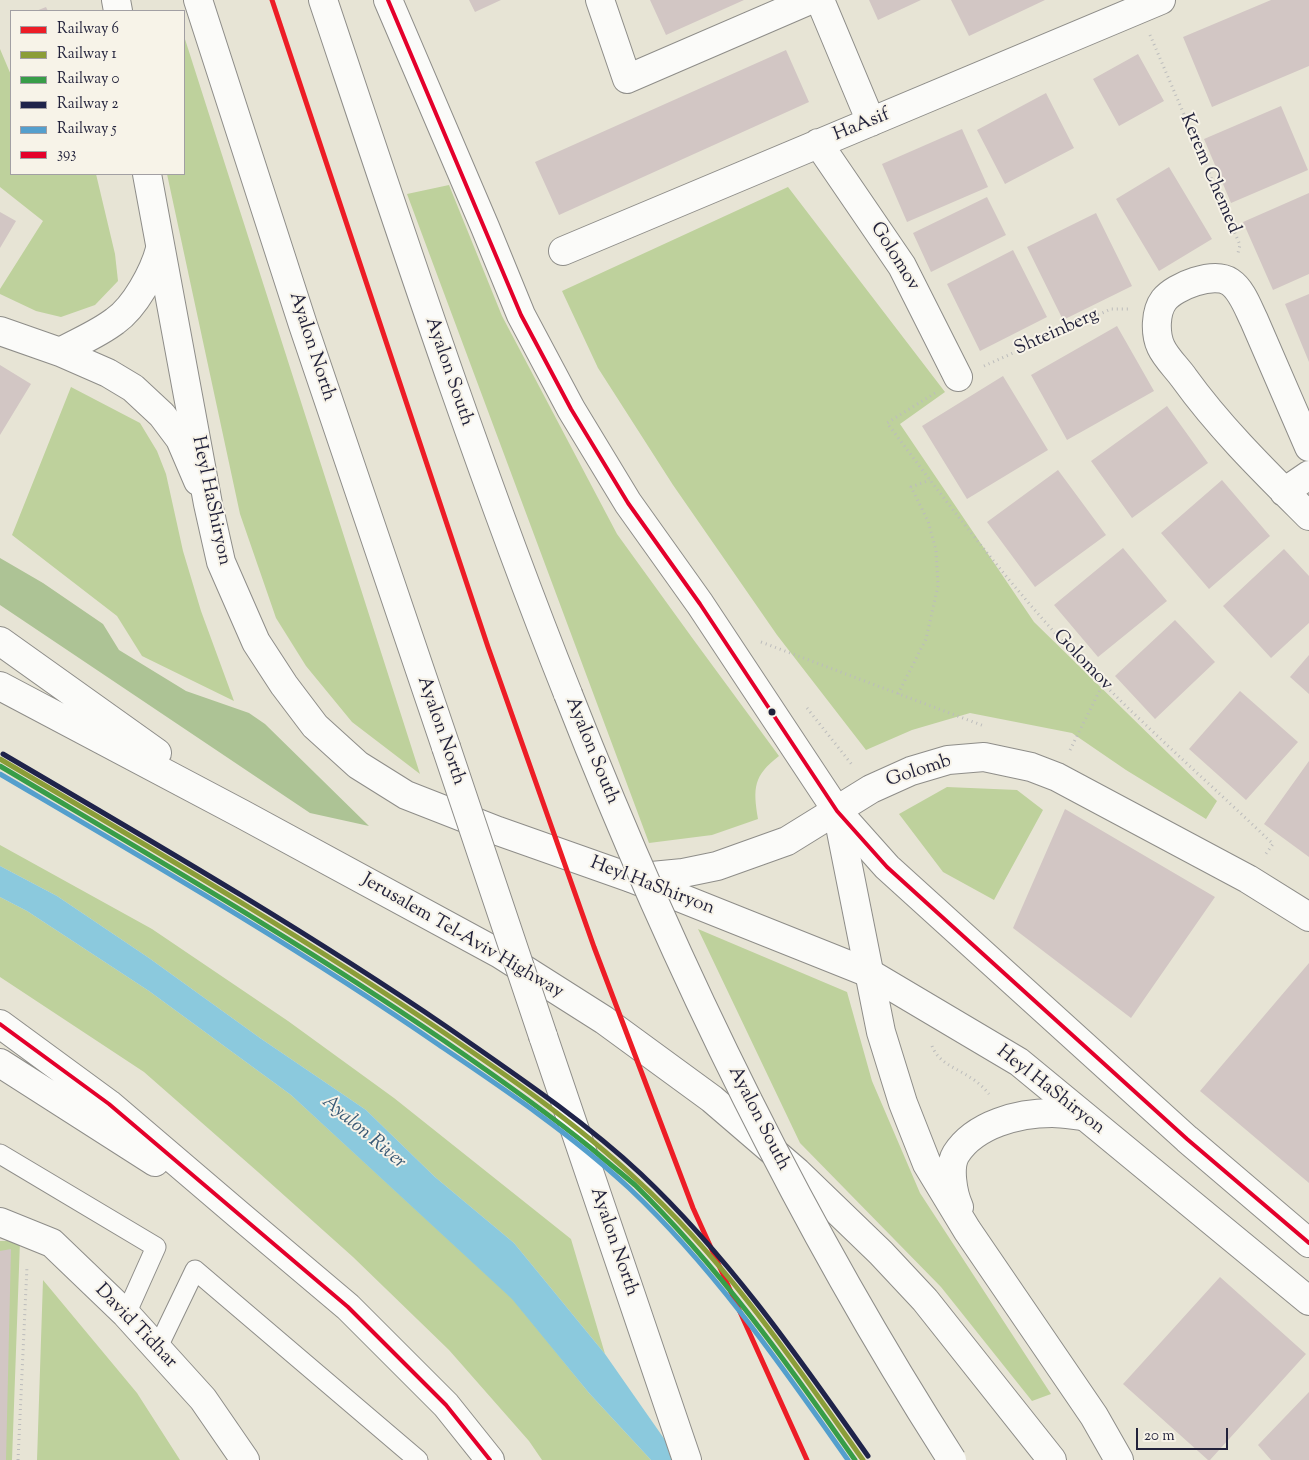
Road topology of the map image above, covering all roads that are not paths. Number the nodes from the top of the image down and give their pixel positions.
1 (198, 0) edge
2 (323, 0) edge
3 (388, 0) edge
4 (600, 0) edge
5 (810, 0) edge
6 (820, 0) edge
7 (1150, 5) edge
8 (872, 122) junction
9 (818, 143) junction
10 (147, 175) edge
11 (160, 248) junction
12 (563, 251) dead end
13 (0, 331) edge
14 (60, 352) junction
15 (958, 378) road end
16 (1309, 447) edge
17 (1309, 475) edge
18 (1284, 492) junction
19 (208, 504) junction
20 (1309, 516) edge
21 (0, 640) edge
22 (0, 686) edge
23 (837, 811) junction
24 (242, 814) junction
25 (632, 878) junction
26 (1309, 917) edge
27 (869, 972) junction
28 (0, 1024) edge
29 (0, 1063) edge
30 (1084, 1116) junction
31 (0, 1154) edge
32 (239, 1215) junction
33 (0, 1222) edge
34 (967, 1230) junction
35 (1309, 1243) edge
36 (1309, 1302) edge
37 (126, 1314) junction
38 (157, 1349) junction
39 (245, 1460) edge
40 (418, 1460) edge
41 (490, 1460) edge
42 (687, 1460) edge
43 (952, 1460) edge
44 (1052, 1460) edge
45 (1119, 1460) edge

1 - 42 main road, Ayalon North, bridge
2 - 43 main road, Ayalon South, bridge
3 - 23 main road
4 - 5 main road
6 - 8 main road
7 - 8 main road, HaAsif
8 - 9 main road, HaAsif
9 - 12 main road, HaAsif
9 - 15 main road, Golomov
10 - 11 main road, Heyl HaShiryon
11 - 14 main road
11 - 19 main road, Heyl HaShiryon
13 - 14 main road
14 - 19 main road
16 - 18 main road
17 - 18 main road
18 - 20 main road
19 - 25 main road, Heyl HaShiryon
21 - 24 main road
22 - 24 main road, Jerusalem Tel-Aviv Highway
23 - 25 main road, Golomb
23 - 26 main road, Golomb
23 - 27 main road
23 - 35 main road
24 - 44 main road, Jerusalem Tel-Aviv Highway
25 - 27 main road, Heyl HaShiryon
27 - 30 main road, Heyl HaShiryon
27 - 34 main road
28 - 32 main road
29 - 32 main road
30 - 34 main road
30 - 36 main road, Heyl HaShiryon
31 - 37 lane
32 - 41 main road
33 - 37 main road, David Tidhar
34 - 45 main road
37 - 38 main road, David Tidhar
38 - 39 main road, David Tidhar
38 - 40 lane

